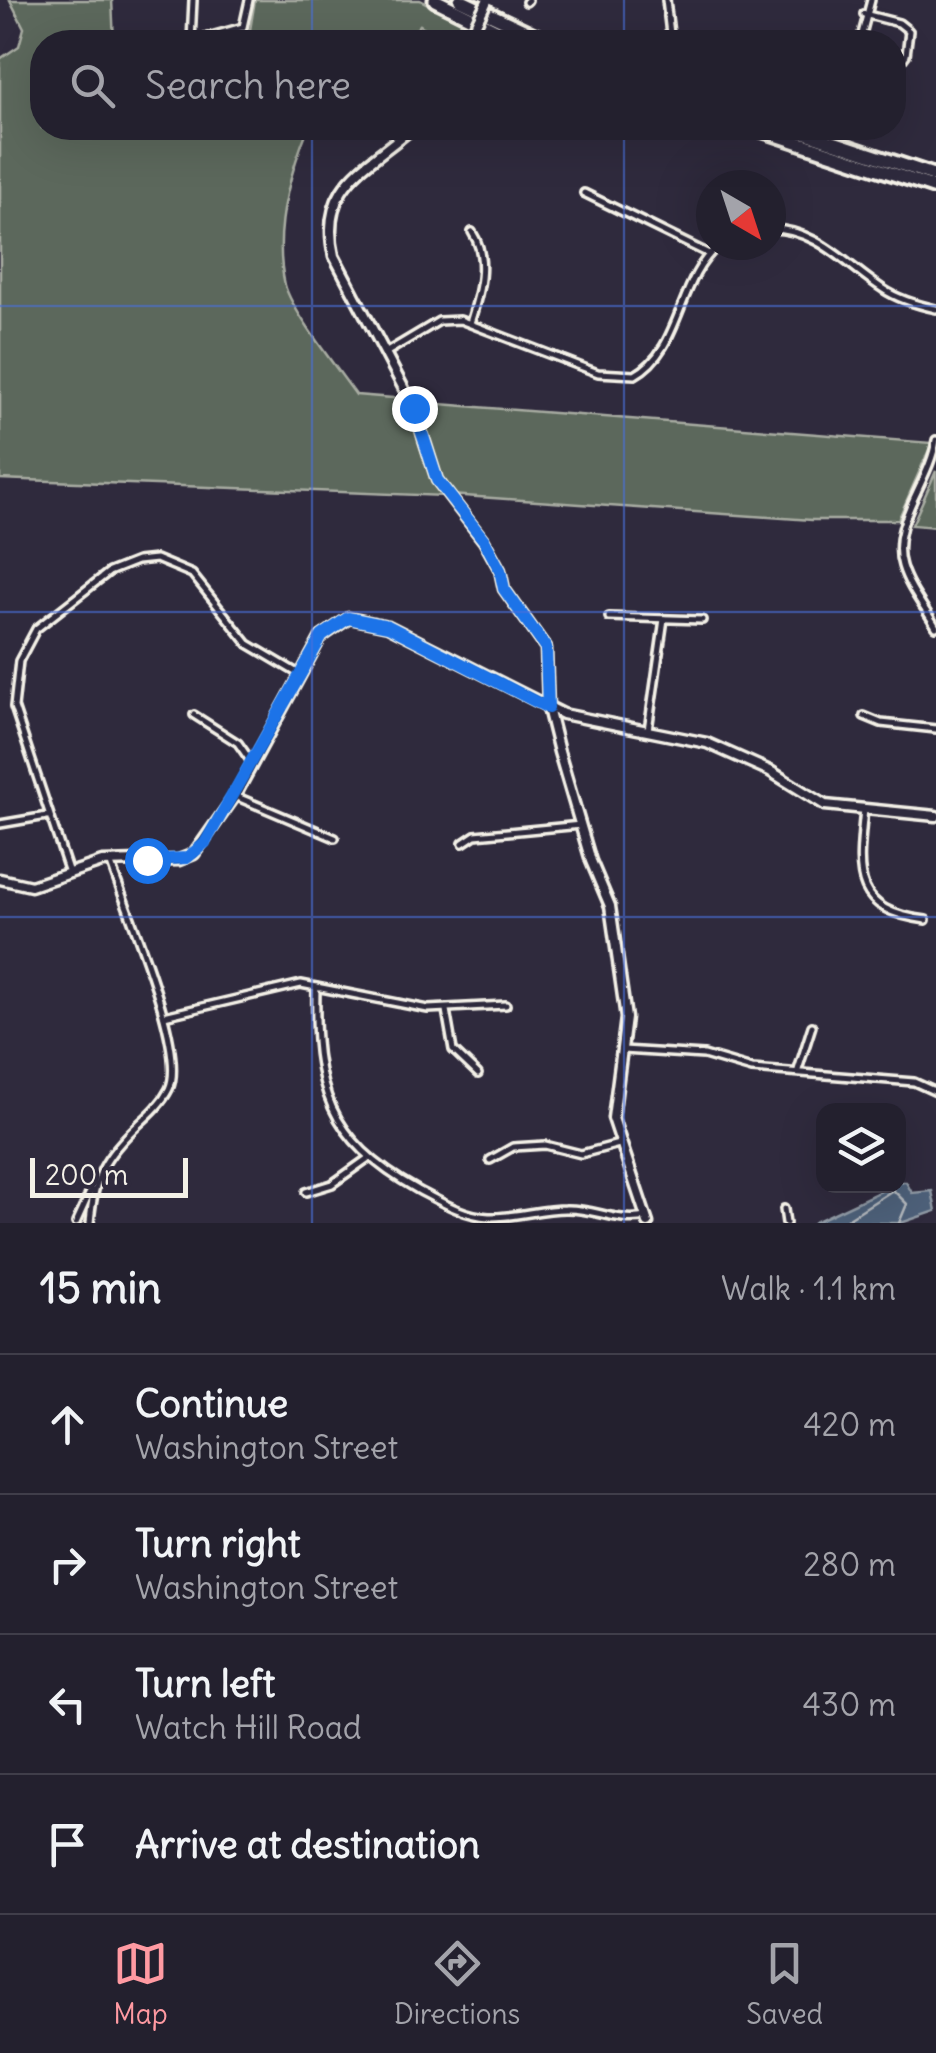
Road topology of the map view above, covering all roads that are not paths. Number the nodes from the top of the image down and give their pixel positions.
1 (193, 0) edge
2 (248, 0) edge
3 (435, 0) edge
4 (460, 0) edge
5 (666, 0) edge
6 (871, 0) edge
7 (487, 1) edge
8 (864, 14) junction
9 (191, 30) edge
10 (232, 30) edge
11 (472, 30) edge
12 (496, 30) edge
13 (524, 30) edge
14 (668, 30) edge
15 (862, 30) edge
16 (906, 54) edge
17 (398, 140) edge
18 (791, 140) edge
19 (827, 140) edge
20 (936, 176) edge
21 (936, 188) edge
22 (584, 192) dead end
23 (472, 232) dead end
24 (786, 233) edge
25 (696, 248) edge
26 (705, 260) edge
27 (936, 309) edge
28 (470, 323) junction
29 (387, 352) junction
30 (936, 440) edge
31 (609, 617) dead end
32 (664, 619) junction
33 (702, 620) dead end
34 (936, 628) edge
35 (300, 674) junction
36 (548, 708) junction
37 (194, 715) dead end
38 (864, 716) dead end
39 (936, 729) edge
40 (648, 730) junction
41 (252, 763) junction
42 (235, 796) junction
43 (864, 809) junction
44 (47, 816) junction
45 (936, 816) edge
46 (0, 824) edge
47 (581, 825) junction
48 (335, 838) dead end
49 (463, 843) dead end
50 (110, 861) junction
51 (68, 873) junction
52 (0, 878) edge
53 (926, 920) dead end
54 (316, 986) junction
55 (506, 1005) dead end
56 (446, 1010) junction
57 (164, 1016) junction
58 (812, 1026) dead end
59 (623, 1050) junction
60 (798, 1071) junction
61 (478, 1074) dead end
62 (936, 1092) edge
63 (620, 1144) junction
64 (366, 1158) junction
65 (490, 1160) dead end
66 (92, 1190) junction
67 (306, 1192) dead end
68 (784, 1209) dead end
69 (647, 1220) edge
70 (76, 1223) edge
71 (90, 1223) edge
72 (786, 1223) edge

1 - 9 street
2 - 10 street
3 - 12 highway
4 - 13 highway
5 - 14 street
6 - 8 street
7 - 11 street, bridge
8 - 15 street
8 - 16 street
17 - 29 street
18 - 21 highway
19 - 20 highway
22 - 25 street
23 - 28 street
24 - 27 street
26 - 28 street
28 - 29 street
29 - 36 street
30 - 34 street
31 - 32 street
32 - 33 street
32 - 40 street
35 - 36 street
35 - 41 street
35 - 44 street
36 - 40 street
36 - 47 street
37 - 41 street
38 - 39 street
40 - 43 street
41 - 42 street
42 - 48 street
42 - 50 street
43 - 45 street
43 - 53 street
44 - 46 street
44 - 51 street
47 - 49 street
47 - 59 street
50 - 51 street
50 - 57 street
51 - 52 street
54 - 56 street
54 - 57 street
54 - 64 street
55 - 56 street
56 - 61 street
57 - 66 street
58 - 60 street
59 - 60 street
59 - 63 street
60 - 62 street
63 - 65 street
63 - 69 street
64 - 67 street
64 - 69 street
66 - 70 street
66 - 71 street
68 - 72 street

